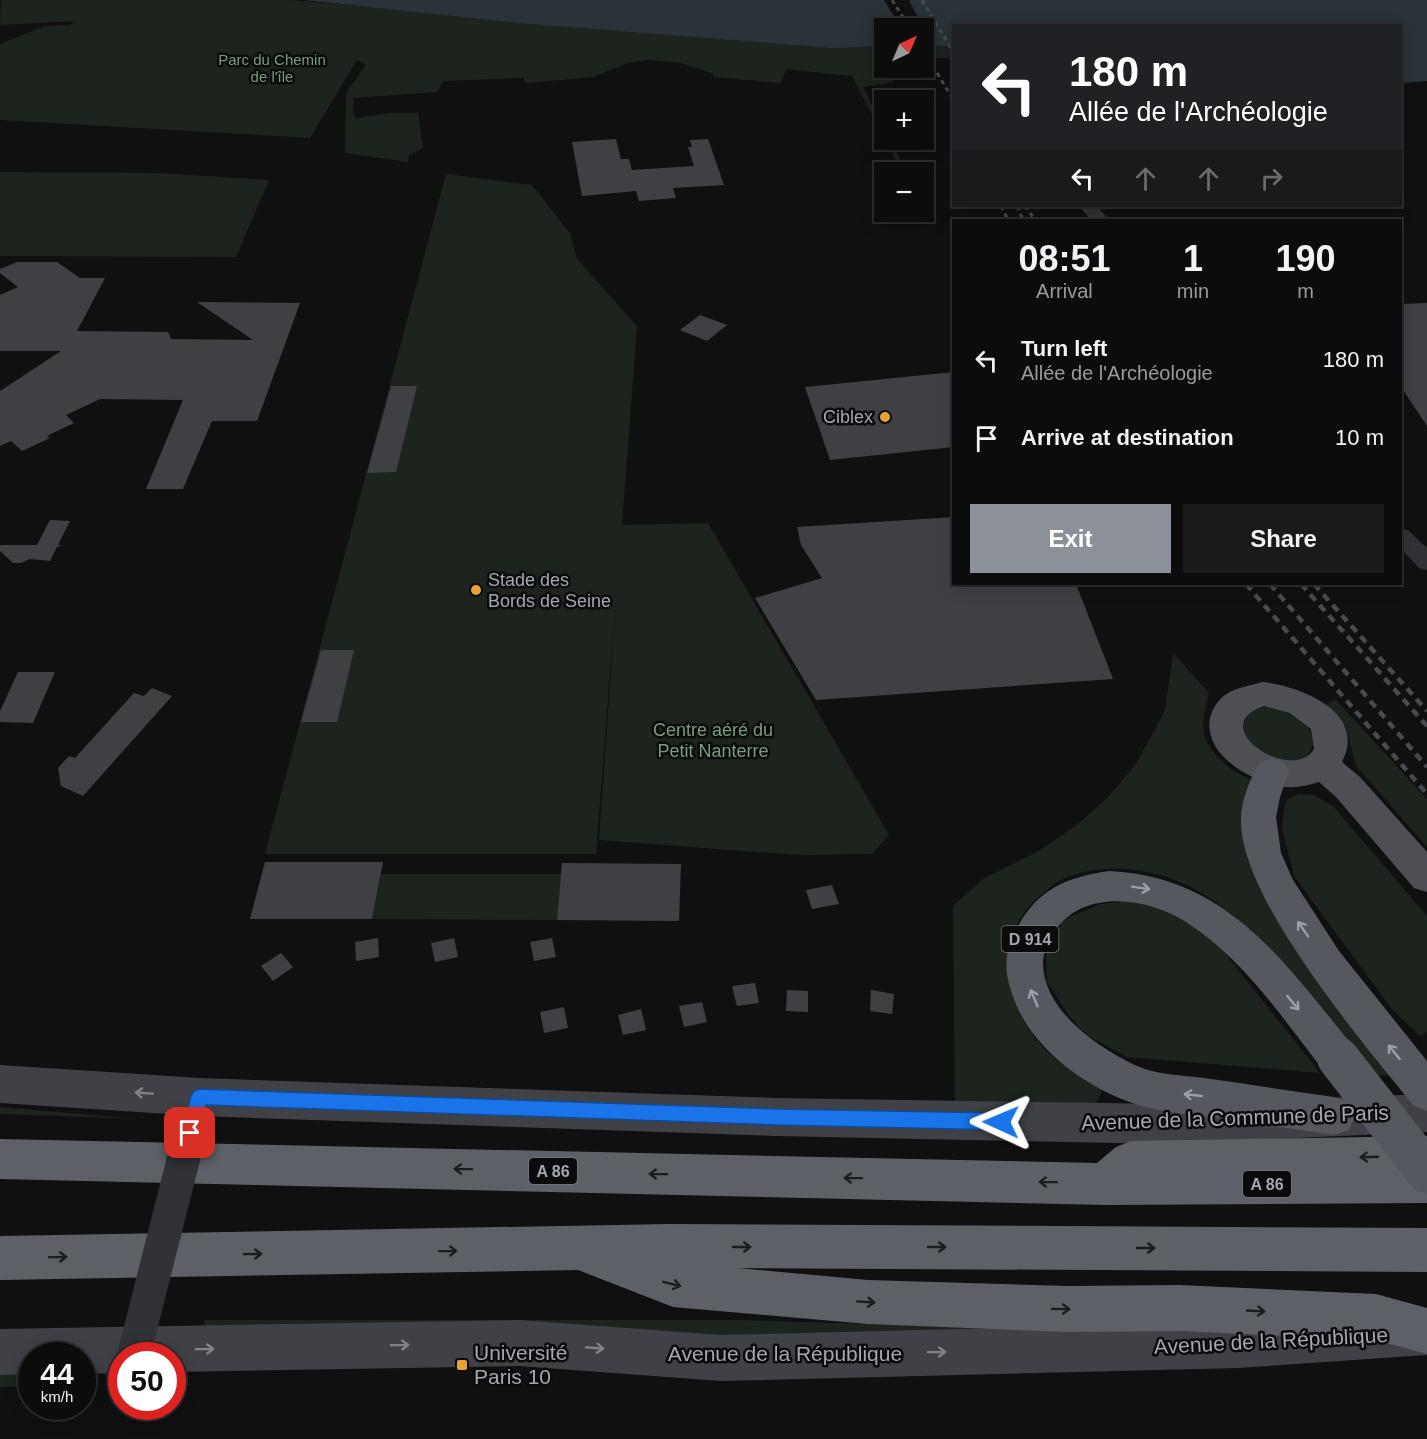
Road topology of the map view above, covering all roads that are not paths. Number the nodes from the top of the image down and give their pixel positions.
1 (1089, 207) edge
2 (1099, 219) edge
3 (1402, 537) edge
4 (1427, 562) edge
5 (1323, 765) junction
6 (1272, 771) junction
7 (1427, 877) edge
8 (0, 1084) edge
9 (1427, 1092) edge
10 (200, 1096) junction
11 (1427, 1113) edge
12 (1334, 1116) junction
13 (1427, 1156) edge
14 (0, 1159) edge
15 (1427, 1172) edge
16 (1427, 1182) edge
17 (1106, 1184) junction
18 (578, 1248) junction
19 (1427, 1250) edge
20 (0, 1258) edge
21 (1427, 1332) edge
22 (137, 1342) edge
23 (186, 1349) edge
24 (108, 1350) edge
25 (0, 1352) edge

1 - 2 street
3 - 4 street
5 - 6 main road
5 - 6 main road
5 - 7 main road
9 -> 6 highway
10 -> 8 main road, Avenue de la Commune de Paris
10 - 12 main road, Avenue de la Commune de Paris
10 - 22 street, bridge
11 - 12 main road, Avenue de la Commune de Paris
12 -> 15 highway, D 914, bridge
13 -> 17 highway
17 -> 14 highway, A 86
16 - 17 highway, A 86
18 -> 19 highway
20 -> 18 highway
18 -> 21 highway
23 -> 21 main road, Avenue de la République
24 - 25 main road, Avenue de la République

